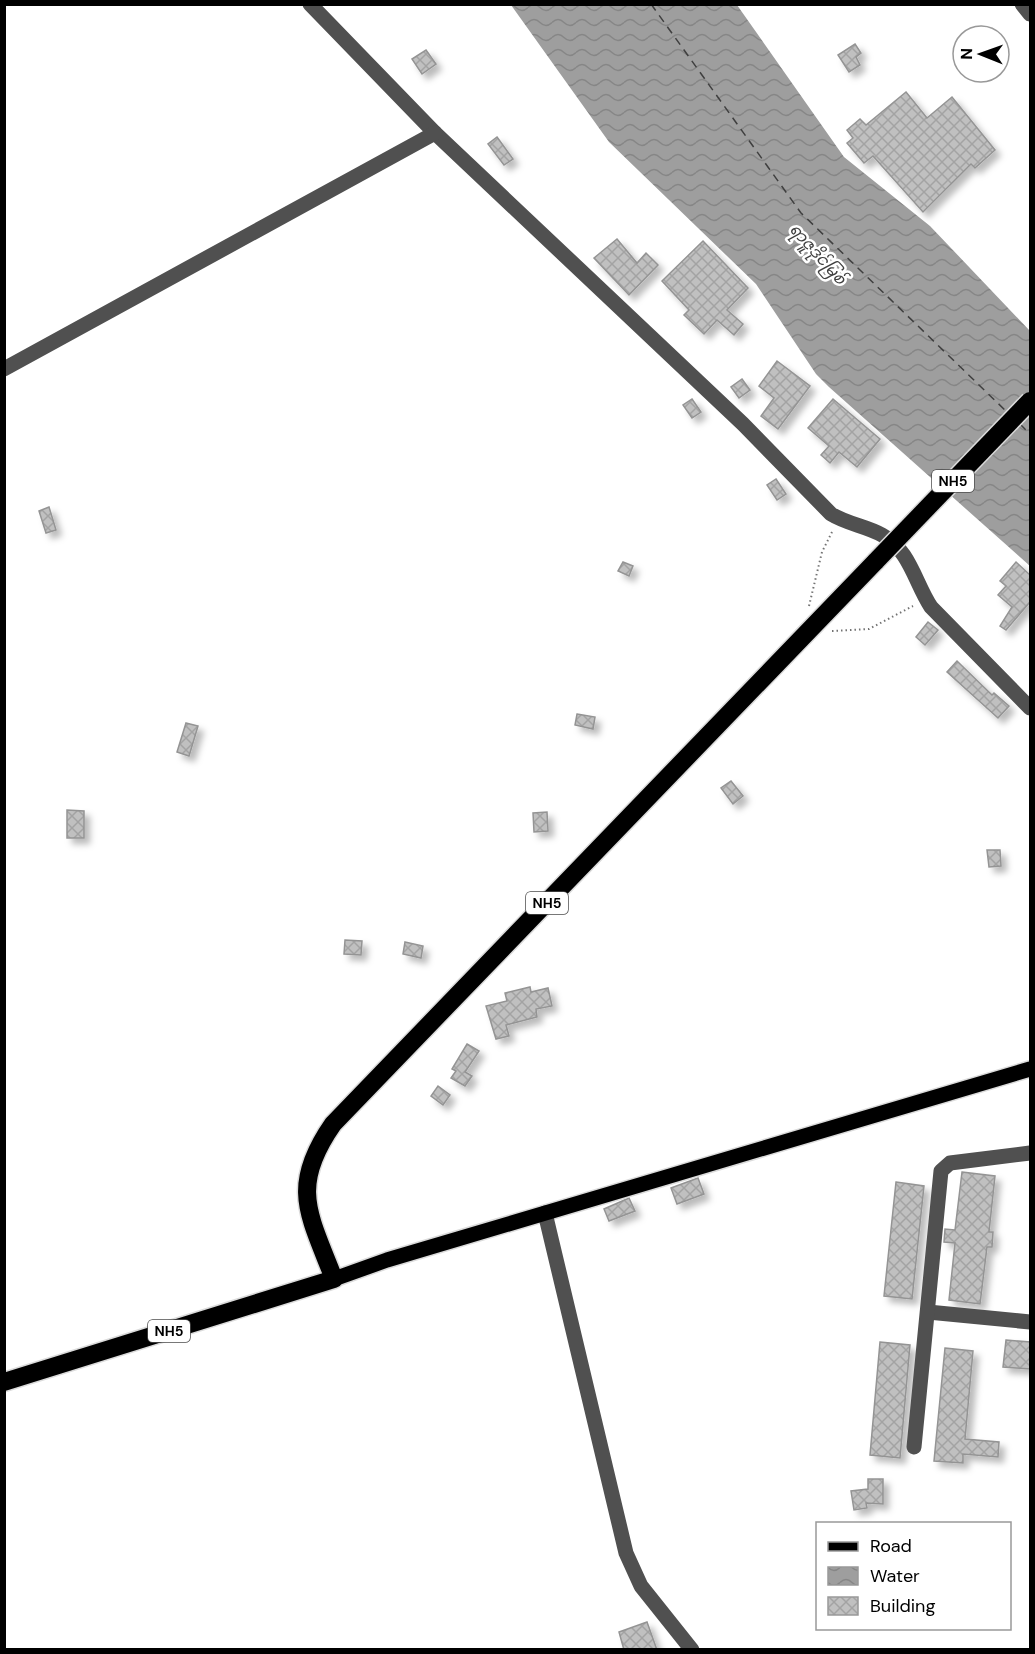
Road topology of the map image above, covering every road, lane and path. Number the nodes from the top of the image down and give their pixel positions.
1 (310, 4) edge
2 (1022, 4) edge
3 (1030, 14) edge
4 (435, 133) junction
5 (4, 369) edge
6 (1030, 401) edge
7 (838, 518) junction
8 (926, 599) junction
9 (811, 629) junction
10 (1030, 708) edge
11 (1030, 1069) edge
12 (1030, 1153) edge
13 (545, 1213) junction
14 (334, 1279) junction
15 (928, 1312) junction
16 (1030, 1322) edge
17 (4, 1382) edge
18 (914, 1447) dead end
19 (692, 1650) edge

1 - 4 street
2 - 3 street
4 - 5 street
4 - 7 street
6 - 9 highway, NH5, bridge
7 - 8 street
7 - 9 path
8 - 9 path
8 - 10 street
9 - 14 highway, NH5
11 - 13 main road
12 - 15 street
13 - 14 main road
13 - 19 street
14 - 17 highway, NH5
15 - 16 street
15 - 18 street

